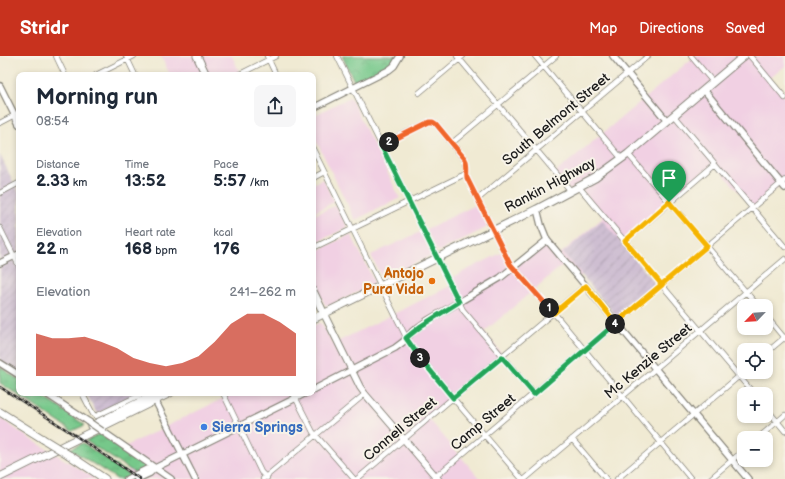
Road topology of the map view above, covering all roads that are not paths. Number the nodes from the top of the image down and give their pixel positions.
1 (56, 56) edge
2 (134, 56) edge
3 (197, 56) edge
4 (276, 56) edge
5 (337, 56) edge
6 (400, 56) edge
7 (535, 56) edge
8 (556, 56) edge
9 (613, 56) edge
10 (648, 56) edge
11 (691, 56) edge
12 (744, 56) edge
13 (750, 56) edge
14 (460, 57) edge
15 (127, 58) edge
16 (268, 58) edge
17 (544, 66) junction
18 (64, 72) edge
19 (101, 72) edge
20 (134, 72) edge
21 (205, 72) edge
22 (243, 72) edge
23 (275, 72) edge
24 (628, 73) junction
25 (713, 82) junction
26 (0, 86) edge
27 (353, 88) junction
28 (704, 90) junction
29 (418, 93) dead end
30 (785, 98) edge
31 (498, 104) junction
32 (316, 106) edge
33 (582, 111) junction
34 (16, 112) edge
35 (16, 115) edge
36 (674, 115) junction
37 (667, 121) junction
38 (0, 123) edge
39 (452, 143) junction
40 (381, 145) junction
41 (536, 150) junction
42 (316, 155) edge
43 (625, 157) junction
44 (715, 164) junction
45 (324, 172) junction
46 (466, 174) junction
47 (316, 176) edge
48 (784, 184) edge
49 (16, 185) edge
50 (579, 187) junction
51 (571, 191) junction
52 (0, 193) edge
53 (478, 199) junction
54 (409, 201) junction
55 (669, 202) junction
56 (752, 208) junction
57 (537, 209) junction
58 (0, 228) edge
59 (352, 229) junction
60 (493, 230) junction
61 (546, 240) junction
62 (625, 241) junction
63 (707, 246) junction
64 (316, 247) edge
65 (785, 248) edge
66 (16, 253) edge
67 (16, 255) edge
68 (437, 258) junction
69 (785, 259) edge
70 (0, 263) edge
71 (513, 267) junction
72 (662, 285) junction
73 (380, 286) junction
74 (586, 286) junction
75 (746, 292) junction
76 (316, 297) edge
77 (752, 299) edge
78 (459, 302) junction
79 (554, 313) junction
80 (324, 314) junction
81 (316, 318) edge
82 (616, 323) junction
83 (773, 324) edge
84 (700, 331) junction
85 (406, 338) junction
86 (785, 338) edge
87 (773, 348) edge
88 (585, 350) junction
89 (502, 357) junction
90 (0, 363) edge
91 (655, 369) junction
92 (352, 370) junction
93 (16, 373) edge
94 (737, 374) edge
95 (737, 378) edge
96 (742, 379) edge
97 (748, 387) edge
98 (316, 388) edge
99 (365, 394) junction
100 (534, 394) junction
101 (50, 396) edge
102 (84, 396) edge
103 (138, 396) edge
104 (152, 396) edge
105 (152, 396) edge
106 (154, 396) edge
107 (224, 396) edge
108 (294, 396) edge
109 (623, 396) junction
110 (453, 398) junction
111 (0, 412) edge
112 (694, 414) junction
113 (785, 415) edge
114 (773, 417) edge
115 (777, 422) junction
116 (239, 426) junction
117 (766, 431) edge
118 (785, 431) edge
119 (316, 435) junction
120 (485, 435) junction
121 (572, 439) junction
122 (404, 440) junction
123 (660, 443) junction
124 (182, 454) junction
125 (737, 456) edge
126 (732, 460) junction
127 (156, 468) junction
128 (0, 472) edge
129 (0, 477) edge
130 (265, 478) edge
131 (435, 478) edge
132 (106, 479) edge
133 (127, 479) edge
134 (137, 479) edge
135 (171, 479) edge
136 (195, 479) edge
137 (354, 479) edge
138 (357, 479) edge
139 (524, 479) edge
140 (606, 479) edge
141 (617, 479) edge
142 (691, 479) edge
143 (710, 479) edge
144 (748, 479) edge

1 - 18 street
2 - 15 street
3 - 21 main road
4 - 16 street
5 - 27 street
6 - 27 street
7 - 17 street
8 - 17 street
9 - 24 street
10 - 24 street, South Belmont Street
11 - 25 street
12 - 25 main road, Rankin Highway
13 - 30 street
14 - 29 street
14 - 31 street
15 - 19 street
15 - 20 street
16 - 22 street
16 - 23 street
17 - 31 street
17 - 33 street
24 - 33 street, South Belmont Street
24 - 37 street
25 - 28 main road, Rankin Highway
26 - 34 street
27 - 32 street
27 - 40 street
28 - 36 main road, Rankin Highway
28 - 48 street
31 - 39 street
31 - 41 street
33 - 41 street, South Belmont Street
33 - 43 street
35 - 38 street
36 - 37 main road, Rankin Highway
36 - 44 street
37 - 43 main road, Rankin Highway
39 - 40 street
39 - 46 street
40 - 54 street
41 - 51 street
41 - 53 street, South Belmont Street
42 - 45 street
43 - 50 main road, Rankin Highway
43 - 55 street
44 - 55 street
44 - 56 street
45 - 47 street
45 - 59 street
46 - 53 street
46 - 54 street
48 - 56 street, Camp Street
49 - 52 street
50 - 51 main road, Rankin Highway
50 - 62 street
51 - 57 main road, Rankin Highway
53 - 60 street
54 - 59 street
54 - 68 street
55 - 62 street
55 - 63 street
56 - 63 street, Camp Street
56 - 65 street
57 - 60 main road, Rankin Highway
57 - 61 street
58 - 66 street
59 - 64 street
59 - 73 street
60 - 68 main road, Rankin Highway
60 - 71 street
61 - 71 street
61 - 74 street
62 - 72 street
63 - 72 street, Camp Street
63 - 75 street
67 - 70 street
68 - 73 main road, Rankin Highway
68 - 78 street
69 - 75 street, Mc Kenzie Street
71 - 78 street
71 - 79 street
72 - 82 street, Camp Street
72 - 84 street
73 - 80 main road, Rankin Highway
73 - 85 street
74 - 79 street, Connell Street
74 - 82 street
75 - 77 street
75 - 84 street, Mc Kenzie Street
76 - 80 main road
78 - 85 street
78 - 89 street
79 - 88 street
79 - 89 street, Connell Street
80 - 81 main road, Rankin Highway
80 - 92 main road
82 - 88 street, Camp Street
82 - 91 street
83 - 86 street
84 - 91 street, Mc Kenzie Street
84 - 94 street
85 - 92 street
85 - 110 street
86 - 87 street
88 - 100 street, Camp Street
88 - 109 street
89 - 100 street
89 - 110 street, Connell Street
90 - 93 street
91 - 109 street, Mc Kenzie Street
91 - 112 street
92 - 98 street
92 - 99 main road
95 - 112 street
96 - 97 street
99 - 119 street
99 - 122 main road
100 - 120 street, Camp Street
101 - 127 street, bridge
102 - 103 street
104 - 128 main road
105 - 129 main road
106 - 124 street
107 - 116 street
108 - 116 street
108 - 119 street
109 - 121 street, Mc Kenzie Street
109 - 123 street
110 - 120 street
110 - 122 street, Connell Street
111 - 132 main road, bridge
112 - 123 street
112 - 126 street
113 - 115 street
114 - 115 street
115 - 117 street
115 - 118 street
116 - 124 street
116 - 130 street
119 - 130 street
119 - 137 street
120 - 131 street, Camp Street
120 - 139 street
121 - 139 street, Mc Kenzie Street
121 - 140 street
122 - 131 main road
122 - 138 street, Connell Street
123 - 141 street
123 - 142 street
124 - 127 street
124 - 136 street
125 - 126 street
126 - 143 street
126 - 144 street
127 - 133 street
127 - 134 street
127 - 135 street

